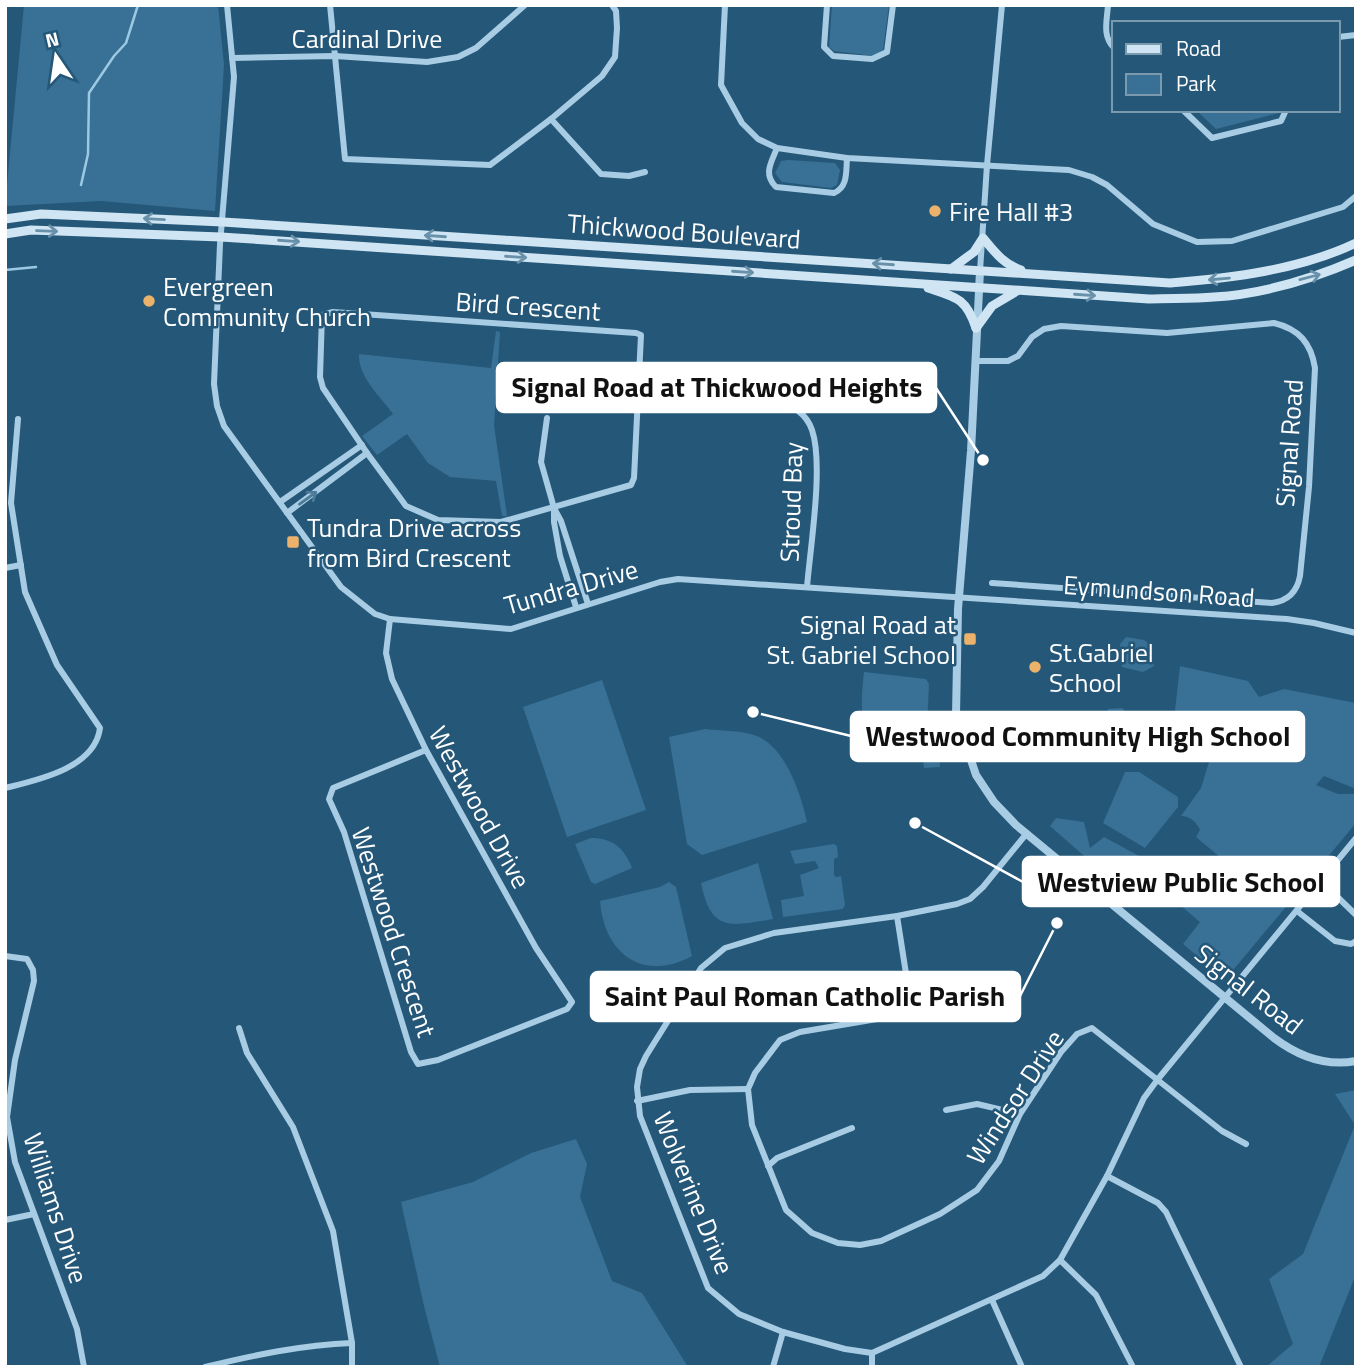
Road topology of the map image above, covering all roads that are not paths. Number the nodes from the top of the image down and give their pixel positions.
1 (227, 5) edge
2 (330, 5) edge
3 (525, 5) edge
4 (612, 5) edge
5 (725, 5) edge
6 (827, 5) edge
7 (893, 5) edge
8 (1002, 5) edge
9 (1108, 5) edge
10 (1112, 46) edge
11 (335, 56) junction
12 (232, 58) junction
13 (1185, 112) edge
14 (1285, 112) edge
15 (551, 119) junction
16 (777, 148) junction
17 (847, 158) junction
18 (987, 165) junction
19 (645, 172) dead end
20 (1356, 196) edge
21 (5, 219) edge
22 (223, 222) junction
23 (5, 234) edge
24 (221, 237) junction
25 (983, 238) junction
26 (1356, 243) edge
27 (1356, 260) edge
28 (951, 269) junction
29 (981, 271) junction
30 (1035, 274) junction
31 (917, 284) junction
32 (980, 288) junction
33 (1017, 290) junction
34 (976, 328) junction
35 (975, 361) junction
36 (771, 399) dead end
37 (547, 418) dead end
38 (18, 419) dead end
39 (362, 445) junction
40 (367, 453) junction
41 (321, 472) junction
42 (328, 482) junction
43 (280, 502) junction
44 (554, 508) junction
45 (287, 513) junction
46 (571, 552) junction
47 (560, 556) junction
48 (21, 565) junction
49 (5, 568) edge
50 (992, 583) dead end
51 (807, 587) junction
52 (1043, 587) junction
53 (959, 598) junction
54 (1042, 603) junction
55 (587, 604) junction
56 (576, 607) junction
57 (390, 619) junction
58 (1355, 630) edge
59 (426, 750) junction
60 (5, 788) edge
61 (1027, 833) junction
62 (1356, 838) edge
63 (1321, 881) junction
64 (1297, 911) junction
65 (1356, 915) edge
66 (897, 916) junction
67 (1356, 941) edge
68 (5, 956) edge
69 (1225, 998) junction
70 (990, 1000) dead end
71 (572, 1002) joint
72 (912, 1012) junction
73 (239, 1028) dead end
74 (5, 1058) edge
75 (15, 1060) junction
76 (1356, 1061) edge
77 (1158, 1079) junction
78 (748, 1090) junction
79 (638, 1101) junction
80 (946, 1110) dead end
81 (1020, 1114) junction
82 (6, 1117) edge
83 (852, 1128) dead end
84 (1246, 1144) dead end
85 (768, 1166) junction
86 (1107, 1176) junction
87 (34, 1214) junction
88 (5, 1220) edge
89 (1060, 1261) junction
90 (992, 1300) junction
91 (783, 1332) junction
92 (352, 1343) junction
93 (872, 1353) junction
94 (84, 1367) edge
95 (205, 1367) edge
96 (352, 1367) edge
97 (772, 1367) edge
98 (873, 1367) edge
99 (1022, 1367) edge
100 (1133, 1367) edge
101 (1241, 1367) edge

1 - 12 street, Tundra Drive
2 - 11 street
3 - 11 street, Cardinal Drive
4 - 15 street
5 - 16 street
6 - 7 street
8 - 18 street
9 - 10 street
11 - 12 street, Cardinal Drive
11 - 15 street
12 - 22 street, Tundra Drive
13 - 14 street
15 - 19 street
16 - 17 street
16 - 17 street
17 - 18 street
18 - 20 street
18 - 25 street
22 -> 21 main road, Thickwood Boulevard
22 - 24 street, Tundra Drive
28 -> 22 main road, Thickwood Boulevard
23 -> 24 main road, Thickwood Boulevard
24 -> 31 main road, Thickwood Boulevard
24 - 43 street, Tundra Drive
25 - 28 main road
25 - 29 street
25 - 30 main road
26 -> 30 main road, Thickwood Boulevard
33 -> 27 main road, Thickwood Boulevard
28 - 29 main road, Thickwood Boulevard
29 - 30 main road, Thickwood Boulevard
29 - 32 street, Signal Road
31 - 32 main road, Thickwood Boulevard
31 - 34 main road
32 - 33 main road, Thickwood Boulevard
32 - 34 street, Signal Road
33 - 34 main road
34 - 35 street, Signal Road
35 - 52 street, Signal Road
35 - 53 street, Signal Road
36 - 51 street, Stroud Bay
37 - 44 street
38 - 48 street
39 - 40 street, Bird Crescent
39 - 41 street
39 - 44 street, Bird Crescent
40 - 42 street
40 - 44 street, Bird Crescent
41 - 42 street
41 - 43 street
45 -> 42 street
43 - 45 street, Tundra Drive
44 - 46 street
44 - 47 street
45 - 57 street, Tundra Drive
46 - 47 street
46 - 55 street
47 - 56 street
48 - 49 street
48 - 60 street
50 - 52 street, Signal Road
51 - 53 street, Tundra Drive
51 - 55 street, Tundra Drive
52 - 54 street
53 - 54 street, Eymundson Road
53 - 61 street, Signal Road
54 - 58 street, Eymundson Road
55 - 56 street, Tundra Drive
56 - 57 street, Tundra Drive
57 - 59 street, Westwood Drive
59 - 71 street, Westwood Drive
59 - 71 street, Westwood Crescent
61 - 66 street, Wolverine Drive
61 - 69 street, Signal Road
62 - 63 street
63 - 64 street
63 - 65 street
64 - 67 street
64 - 69 street
66 - 72 street
66 - 79 street, Wolverine Drive
68 - 75 street, Williams Drive
69 - 76 street, Signal Road
69 - 77 street
70 - 72 street
72 - 78 street
73 - 92 street
74 - 75 street
75 - 82 street, Williams Drive
77 - 81 street, Windsor Drive
77 - 84 street
77 - 86 street
78 - 79 street
78 - 85 street, Windsor Drive
79 - 91 street, Wolverine Drive
80 - 81 street
81 - 85 street, Windsor Drive
82 - 87 street, Williams Drive
83 - 85 street
86 - 89 street
86 - 101 street
87 - 88 street
87 - 94 street, Williams Drive
89 - 90 street
89 - 100 street
90 - 93 street
90 - 99 street
91 - 93 street, Wolverine Drive
91 - 97 street
92 - 95 street
92 - 96 street
93 - 98 street

